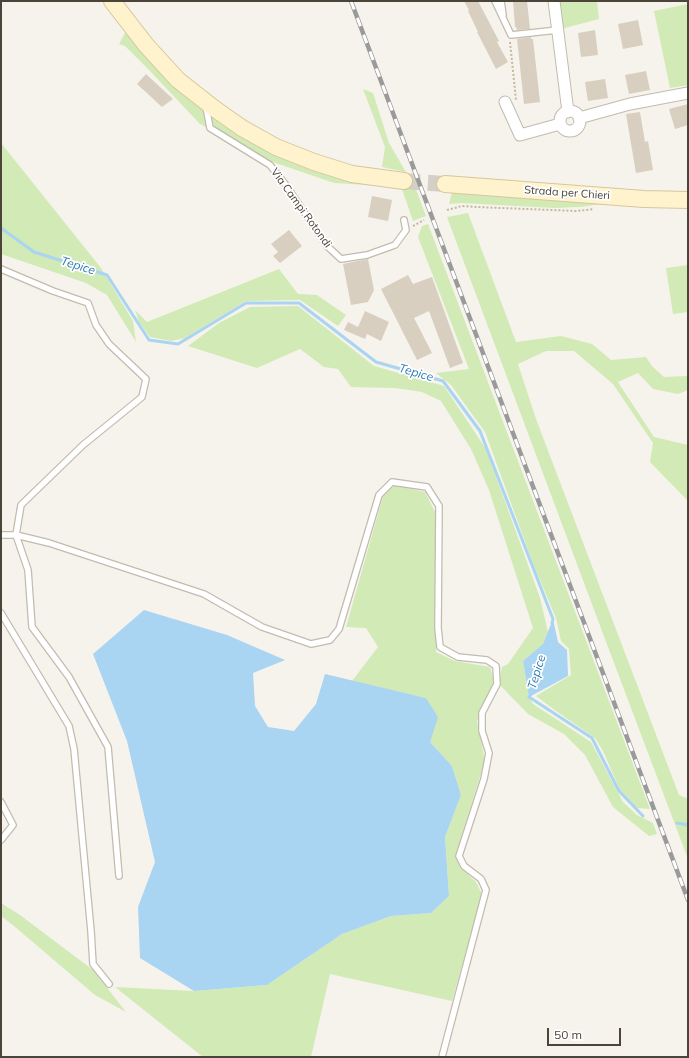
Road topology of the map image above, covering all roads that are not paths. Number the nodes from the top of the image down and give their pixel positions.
1 (112, 1) edge
2 (495, 1) edge
3 (501, 1) edge
4 (554, 1) edge
5 (504, 21) junction
6 (558, 30) junction
7 (688, 93) edge
8 (205, 101) junction
9 (505, 102) dead end
10 (568, 112) junction
11 (579, 118) junction
12 (560, 124) junction
13 (404, 181) tunnel mouth
14 (445, 184) tunnel mouth
15 (688, 200) edge
16 (404, 220) dead end
17 (1, 269) edge
18 (1, 535) edge
19 (16, 535) junction
20 (1, 612) edge
21 (1, 802) edge
22 (1, 840) edge
23 (119, 876) dead end
24 (109, 984) dead end
25 (442, 1057) edge

1 - 8 main road
2 - 5 lane
3 - 5 lane
4 - 6 street
5 - 6 lane
6 - 10 street
7 - 11 street
8 - 13 main road
8 - 16 lane, Via Campi Rotondi
9 - 12 street
10 - 11 street
10 - 12 street
11 - 12 street
14 - 15 main road, Strada per Chieri
17 - 19 lane
18 - 19 lane
19 - 23 lane
19 - 25 lane
20 - 24 lane
21 - 22 lane

